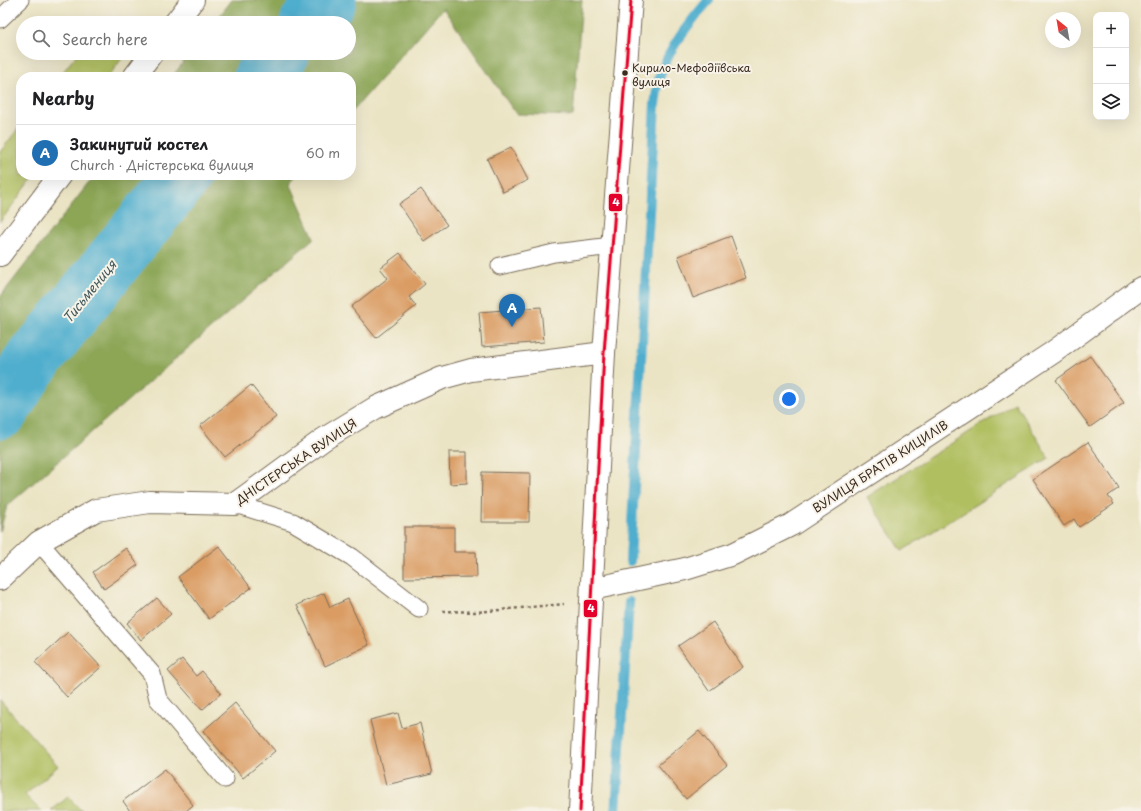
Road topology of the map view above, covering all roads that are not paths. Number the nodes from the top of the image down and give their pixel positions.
1 (20, 0) edge
2 (193, 0) edge
3 (631, 0) edge
4 (180, 16) edge
5 (0, 19) edge
6 (147, 60) edge
7 (138, 72) edge
8 (56, 180) edge
9 (612, 246) junction
10 (0, 255) edge
11 (500, 266) dead end
12 (1141, 288) edge
13 (604, 353) junction
14 (235, 504) junction
15 (39, 542) junction
16 (0, 579) edge
17 (591, 595) junction
18 (419, 609) road end
19 (225, 780) dead end
20 (580, 811) edge

1 - 5 lane
2 - 4 street
3 - 9 street
6 - 7 street
8 - 10 street
9 - 11 lane
9 - 13 street
12 - 17 street, ВУЛИЦЯ БРАТІВ КИЦИЛІВ
13 - 14 street, ДНІСТЕРСЬКА ВУЛИЦЯ
13 - 17 street
14 - 15 street, ДНІСТЕРСЬКА ВУЛИЦЯ
14 - 18 lane
15 - 16 street, ДНІСТЕРСЬКА ВУЛИЦЯ
15 - 19 lane
17 - 20 street

